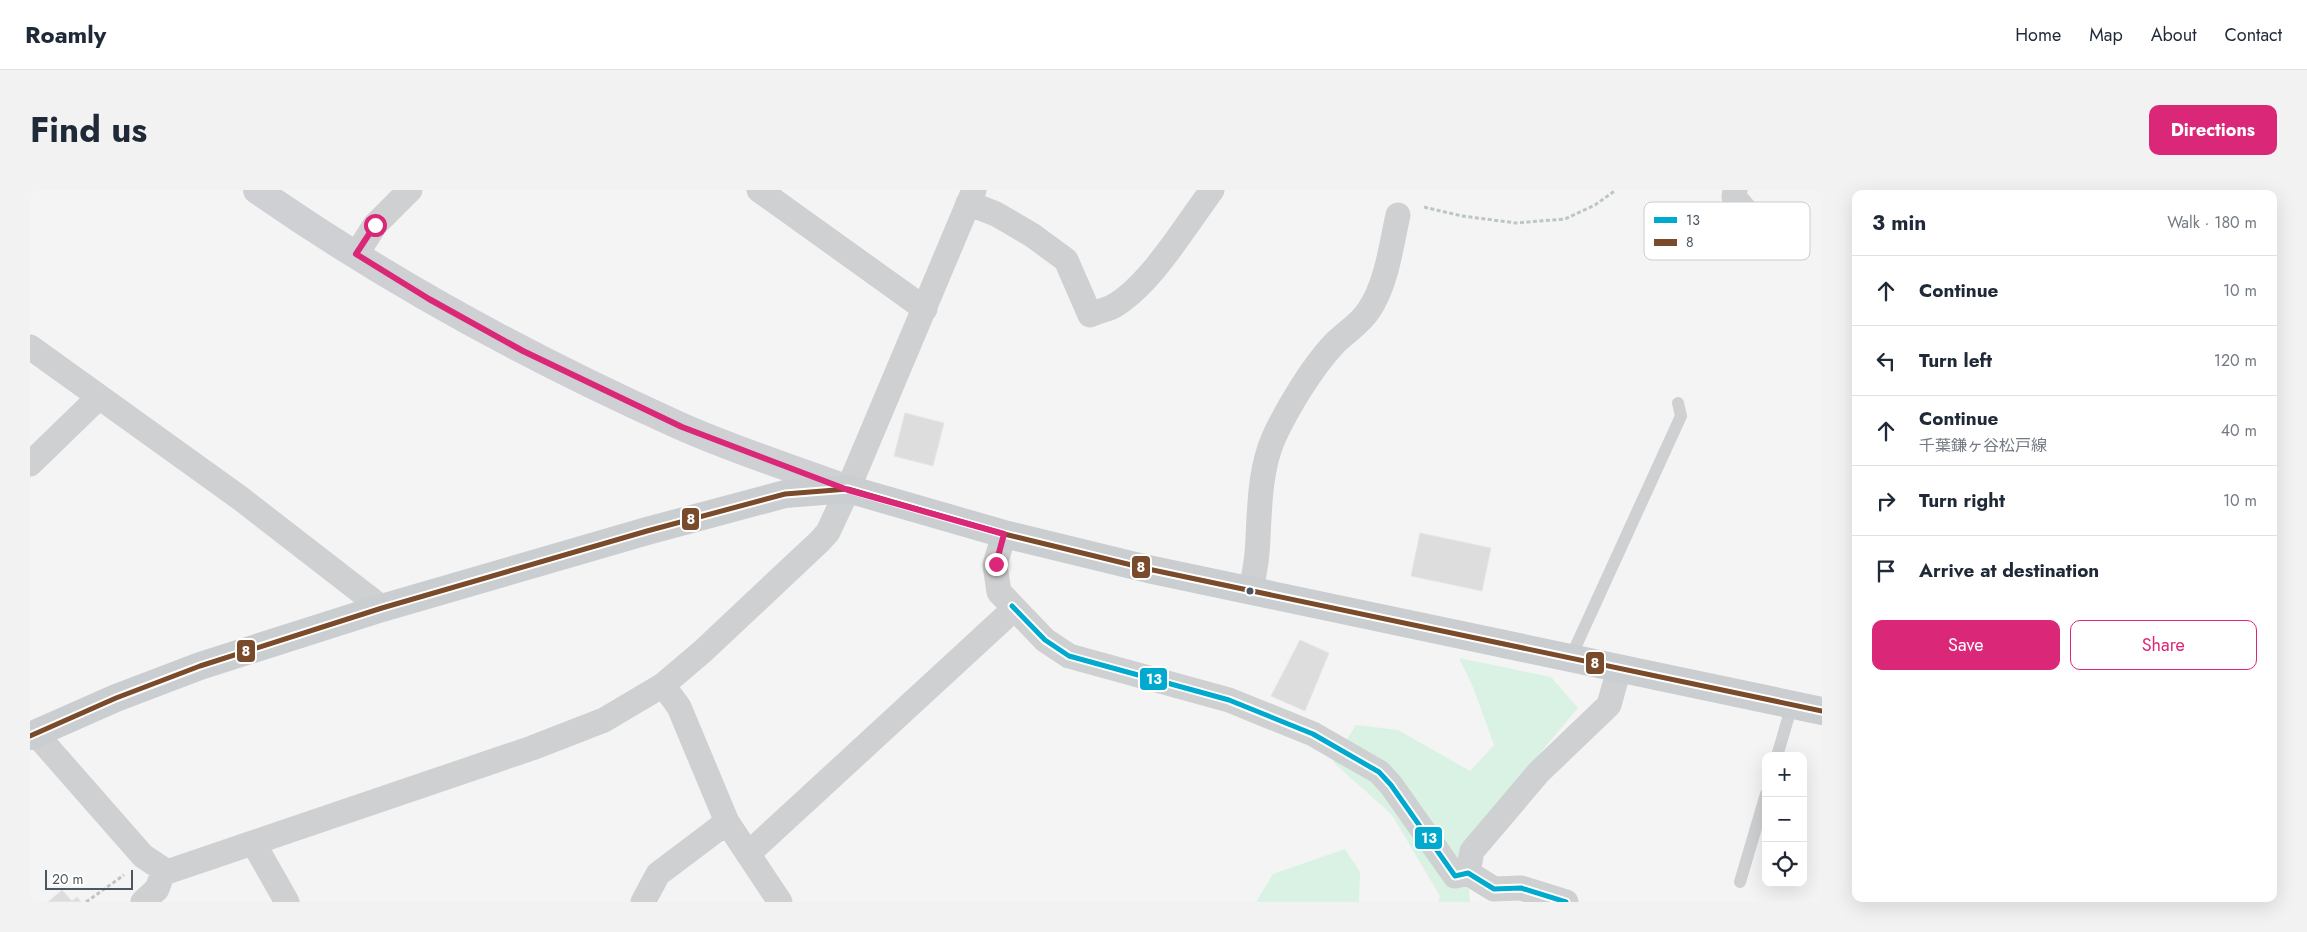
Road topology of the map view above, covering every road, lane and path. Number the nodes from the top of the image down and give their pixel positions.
1 (256, 190) edge
2 (410, 190) edge
3 (759, 190) edge
4 (1212, 190) edge
5 (1616, 190) edge
6 (971, 196) edge
7 (1398, 215) joint
8 (356, 254) junction
9 (925, 309) junction
10 (30, 347) edge
11 (98, 398) junction
12 (1678, 404) dead end
13 (30, 464) edge
14 (848, 490) junction
15 (1004, 534) junction
16 (1251, 591) junction
17 (382, 608) junction
18 (1014, 609) junction
19 (1570, 659) junction
20 (1618, 669) junction
21 (663, 685) junction
22 (1792, 705) junction
23 (1822, 711) edge
24 (33, 735) edge
25 (1778, 752) edge
26 (1765, 797) edge
27 (727, 822) junction
28 (254, 844) junction
29 (748, 854) junction
30 (156, 864) junction
31 (1468, 873) junction
32 (1740, 882) dead end
33 (1491, 896) edge
34 (86, 902) edge
35 (143, 902) edge
36 (287, 902) edge
37 (643, 902) edge
38 (780, 902) edge
39 (1566, 902) edge

1 - 8 street
2 - 8 street
3 - 9 street
4 - 6 street
5 - 7 path
6 - 9 street
7 - 16 street
8 - 14 street
9 - 14 street
10 - 11 street
11 - 13 street
11 - 17 street
12 - 19 lane
14 - 15 main road
14 - 17 main road
14 - 21 street
15 - 16 main road
15 - 18 street
16 - 19 main road
17 - 24 main road
18 - 29 street
18 - 31 street
19 - 20 main road
20 - 22 main road
20 - 31 street
21 - 27 street
21 - 28 street
22 - 23 main road
22 - 25 lane
24 - 30 street
26 - 32 lane
27 - 29 street
27 - 37 street
28 - 30 street
28 - 36 street
29 - 38 street
30 - 34 path
30 - 35 street
31 - 33 street
33 - 39 street

